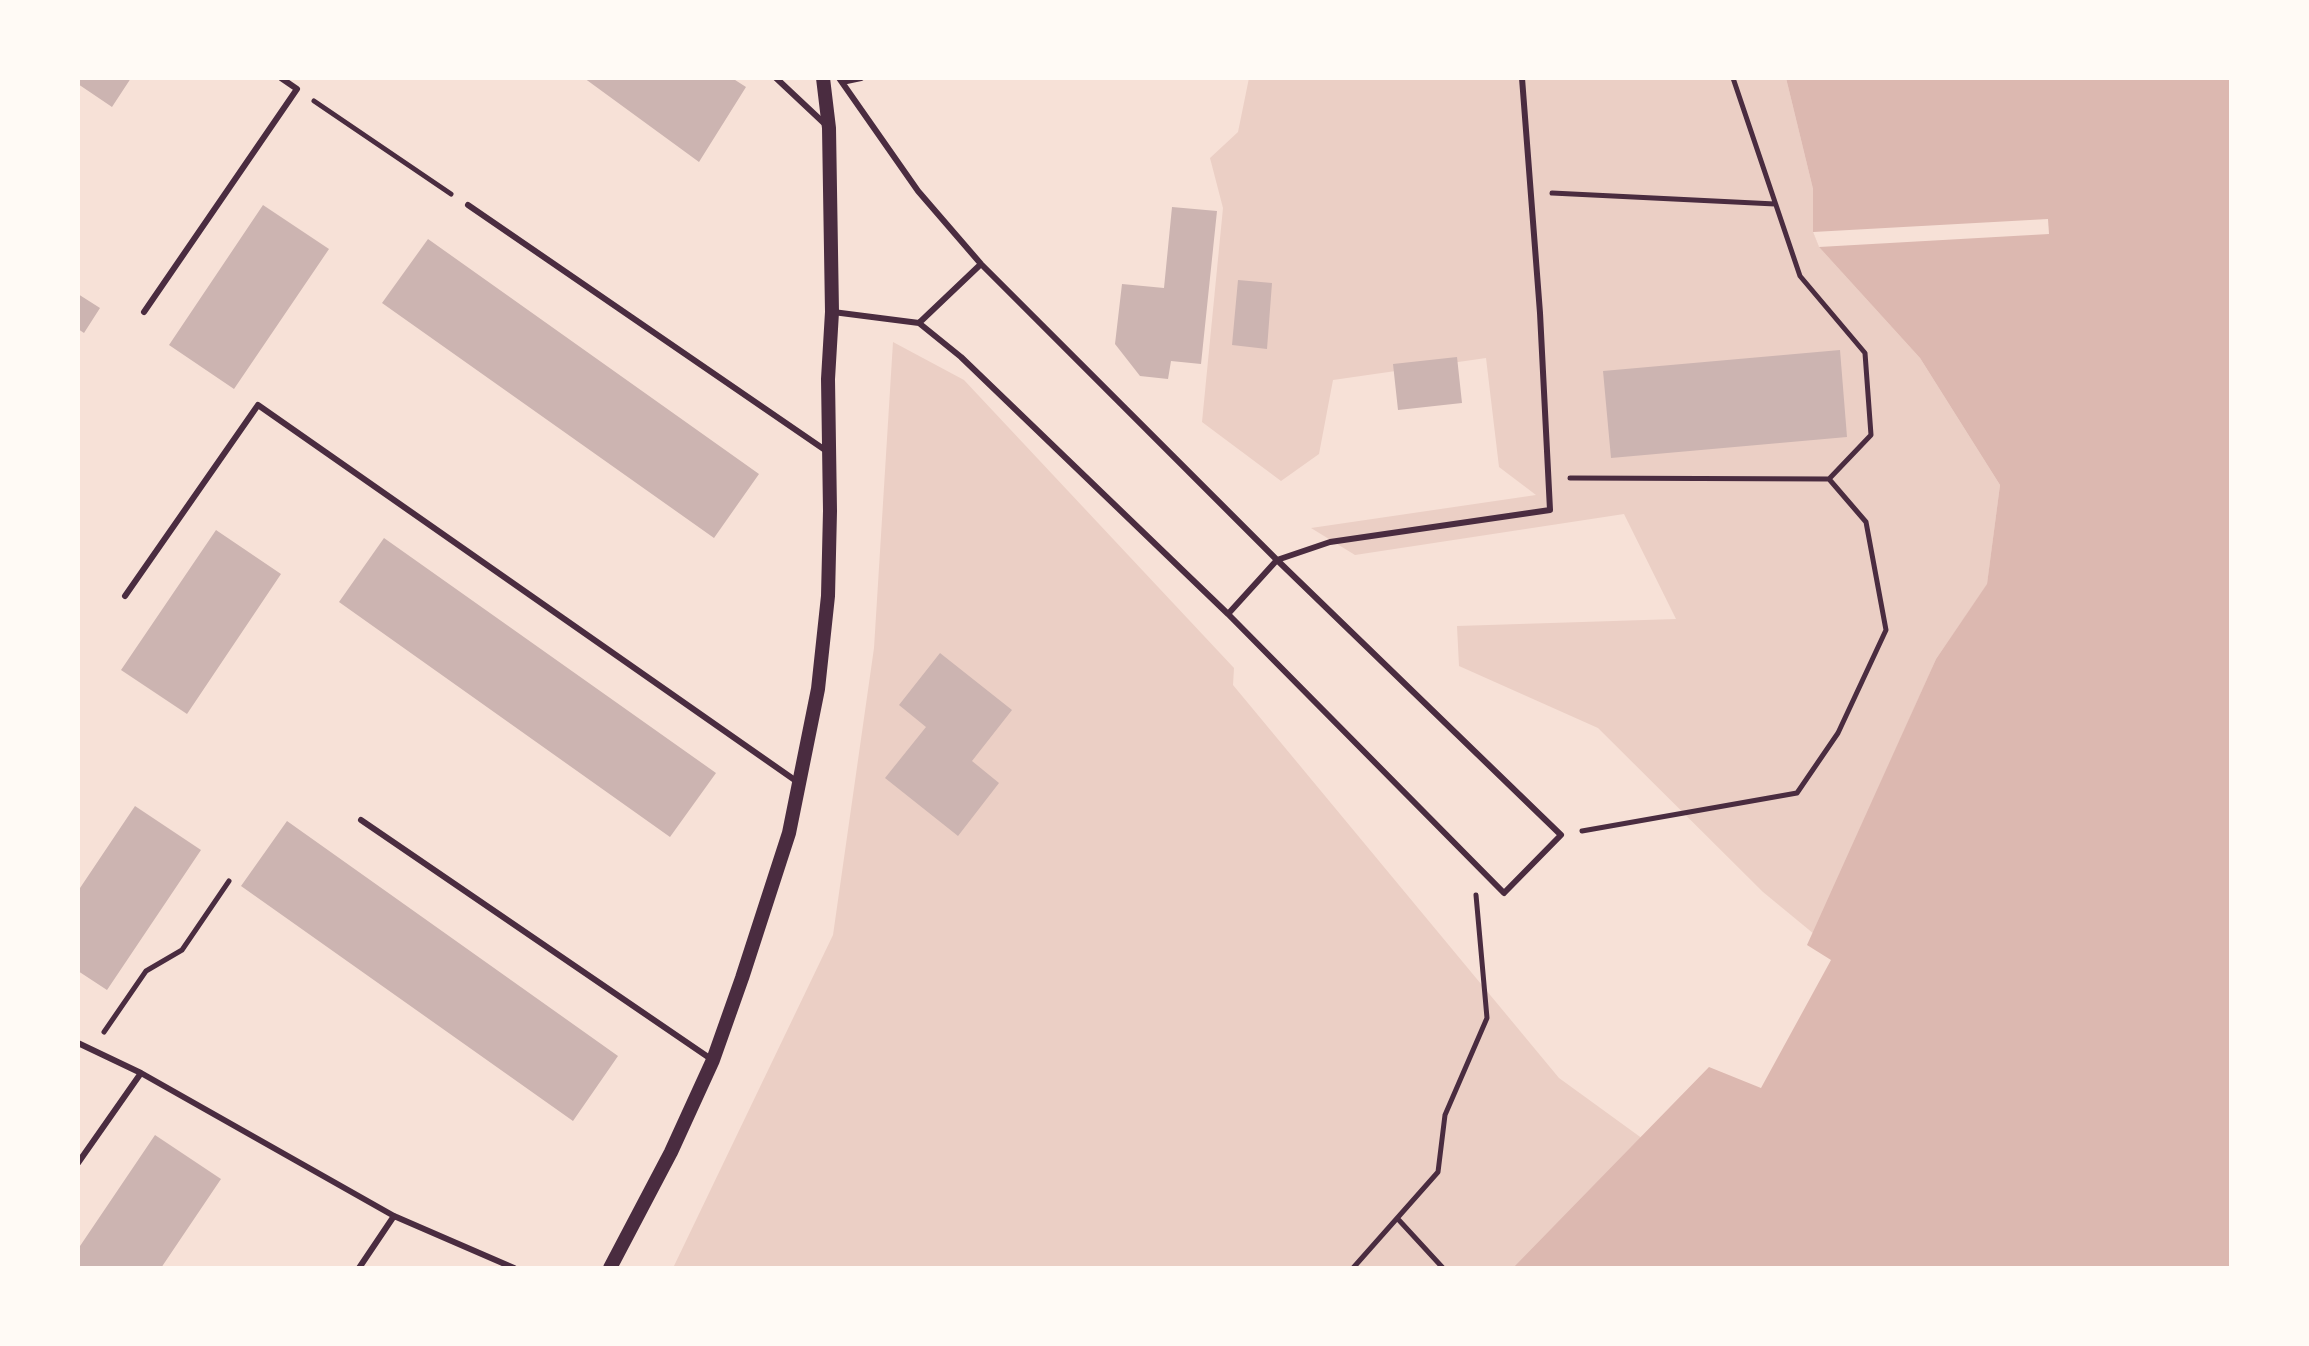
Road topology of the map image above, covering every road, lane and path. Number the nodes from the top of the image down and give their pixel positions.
1 (281, 78) edge
2 (776, 78) edge
3 (823, 78) edge
4 (861, 78) edge
5 (1522, 78) edge
6 (1733, 78) edge
7 (841, 80) edge
8 (297, 89) junction
9 (829, 128) junction
10 (1531, 192) junction
11 (1775, 204) junction
12 (468, 205) joint
13 (981, 264) junction
14 (144, 312) dead end
15 (832, 312) junction
16 (919, 323) junction
17 (829, 453) junction
18 (1548, 478) junction
19 (1829, 479) junction
20 (1277, 560) junction
21 (125, 596) dead end
22 (1228, 614) junction
23 (799, 783) junction
24 (361, 820) dead end
25 (1561, 835) junction
26 (1473, 862) junction
27 (229, 881) dead end
28 (78, 1043) edge
29 (92, 1050) junction
30 (713, 1060) junction
31 (141, 1073) junction
32 (78, 1163) edge
33 (394, 1216) junction
34 (1397, 1218) junction
35 (359, 1268) edge
36 (514, 1268) edge
37 (610, 1268) edge
38 (1353, 1268) edge
39 (1443, 1268) edge

1 - 8 lane
2 - 9 lane
3 - 9 street
4 - 7 lane
5 - 10 lane
6 - 11 path
7 - 13 lane
8 - 12 path
8 - 14 lane
9 - 15 street
10 - 11 path
10 - 18 lane
11 - 19 path
12 - 17 lane
13 - 16 lane
13 - 20 lane
15 - 16 lane
15 - 17 street
16 - 22 lane
17 - 23 street
18 - 19 path
18 - 20 lane
19 - 25 path
20 - 22 lane
20 - 25 lane
21 - 23 lane
22 - 26 lane
23 - 30 street
24 - 30 lane
25 - 26 lane
26 - 34 path
27 - 29 path
28 - 29 lane
29 - 31 lane
30 - 37 street
31 - 32 lane
31 - 33 lane
33 - 35 lane
33 - 36 lane
34 - 38 path
34 - 39 path

